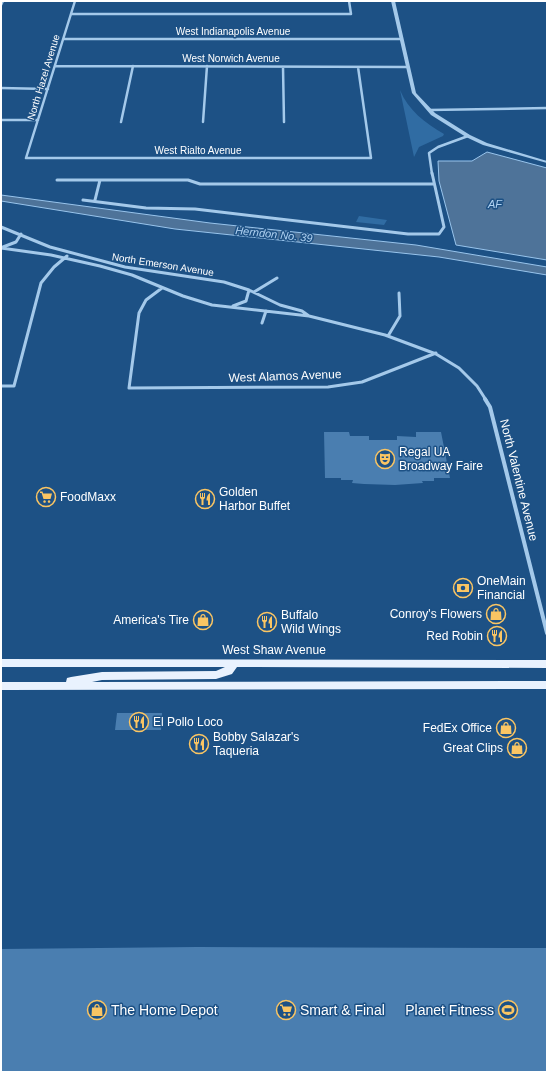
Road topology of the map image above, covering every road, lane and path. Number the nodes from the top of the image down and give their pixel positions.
1 (2, 1) edge
2 (75, 1) edge
3 (349, 1) edge
4 (393, 1) edge
5 (1, 5) edge
6 (71, 14) junction
7 (64, 39) junction
8 (402, 39) junction
9 (55, 66) junction
10 (133, 66) junction
11 (207, 66) junction
12 (283, 67) junction
13 (358, 67) junction
14 (407, 67) junction
15 (1, 88) edge
16 (48, 88) junction
17 (547, 108) edge
18 (429, 110) junction
19 (1, 120) edge
20 (38, 120) junction
21 (121, 122) dead end
22 (203, 122) dead end
23 (284, 122) dead end
24 (468, 136) junction
25 (26, 158) joint
26 (547, 162) edge
27 (57, 180) dead end
28 (100, 180) junction
29 (434, 184) junction
30 (83, 200) dead end
31 (95, 200) junction
32 (1, 227) edge
33 (21, 234) junction
34 (1, 248) edge
35 (70, 253) junction
36 (66, 257) junction
37 (277, 278) dead end
38 (162, 288) junction
39 (249, 290) junction
40 (254, 292) junction
41 (399, 293) dead end
42 (229, 307) junction
43 (266, 311) junction
44 (309, 316) junction
45 (262, 323) dead end
46 (388, 336) junction
47 (436, 353) junction
48 (1, 386) edge
49 (547, 633) edge
50 (1, 663) edge
51 (234, 663) junction
52 (547, 664) edge
53 (547, 685) edge
54 (1, 686) edge
55 (43, 686) junction

1 - 5 street
2 - 6 street, North Hazel Avenue
3 - 6 street
4 - 8 street
6 - 7 street, North Hazel Avenue
7 - 8 street, West Indianapolis Avenue
7 - 9 street, North Hazel Avenue
8 - 14 street
9 - 10 street, West Norwich Avenue
9 - 16 street, North Hazel Avenue
10 - 11 street, West Norwich Avenue
10 - 21 street
11 - 12 street, West Norwich Avenue
11 - 22 street
12 - 13 street, West Norwich Avenue
12 - 23 street
13 - 14 street, West Norwich Avenue
13 - 25 street, West Rialto Avenue
14 - 18 street
15 - 16 street
16 - 20 street, North Hazel Avenue
17 - 18 street
18 - 24 street
19 - 20 street
20 - 25 street, North Hazel Avenue
24 - 26 street
24 - 29 street
27 - 28 street
28 - 29 street
28 - 31 street
29 - 31 street
30 - 31 street
32 - 33 street, North Emerson Avenue
33 - 34 street
33 - 35 street, North Emerson Avenue
34 - 36 street, North Emerson Avenue
35 - 36 street
35 - 39 street, North Emerson Avenue
36 - 38 street, North Emerson Avenue
36 - 48 street
37 - 40 street
38 - 42 street, North Emerson Avenue
38 - 47 street, West Alamos Avenue
39 - 40 street, North Emerson Avenue
39 - 42 street
40 - 44 street, North Emerson Avenue
41 - 46 street
42 - 43 street, North Emerson Avenue
43 - 44 street, North Emerson Avenue
43 - 45 street
44 - 46 street, North Emerson Avenue
46 - 47 street, North Emerson Avenue
47 - 49 street, North Valentine Avenue
50 - 51 main road, West Shaw Avenue
51 - 52 main road, West Shaw Avenue
51 - 55 main road
53 - 55 main road
54 - 55 main road

